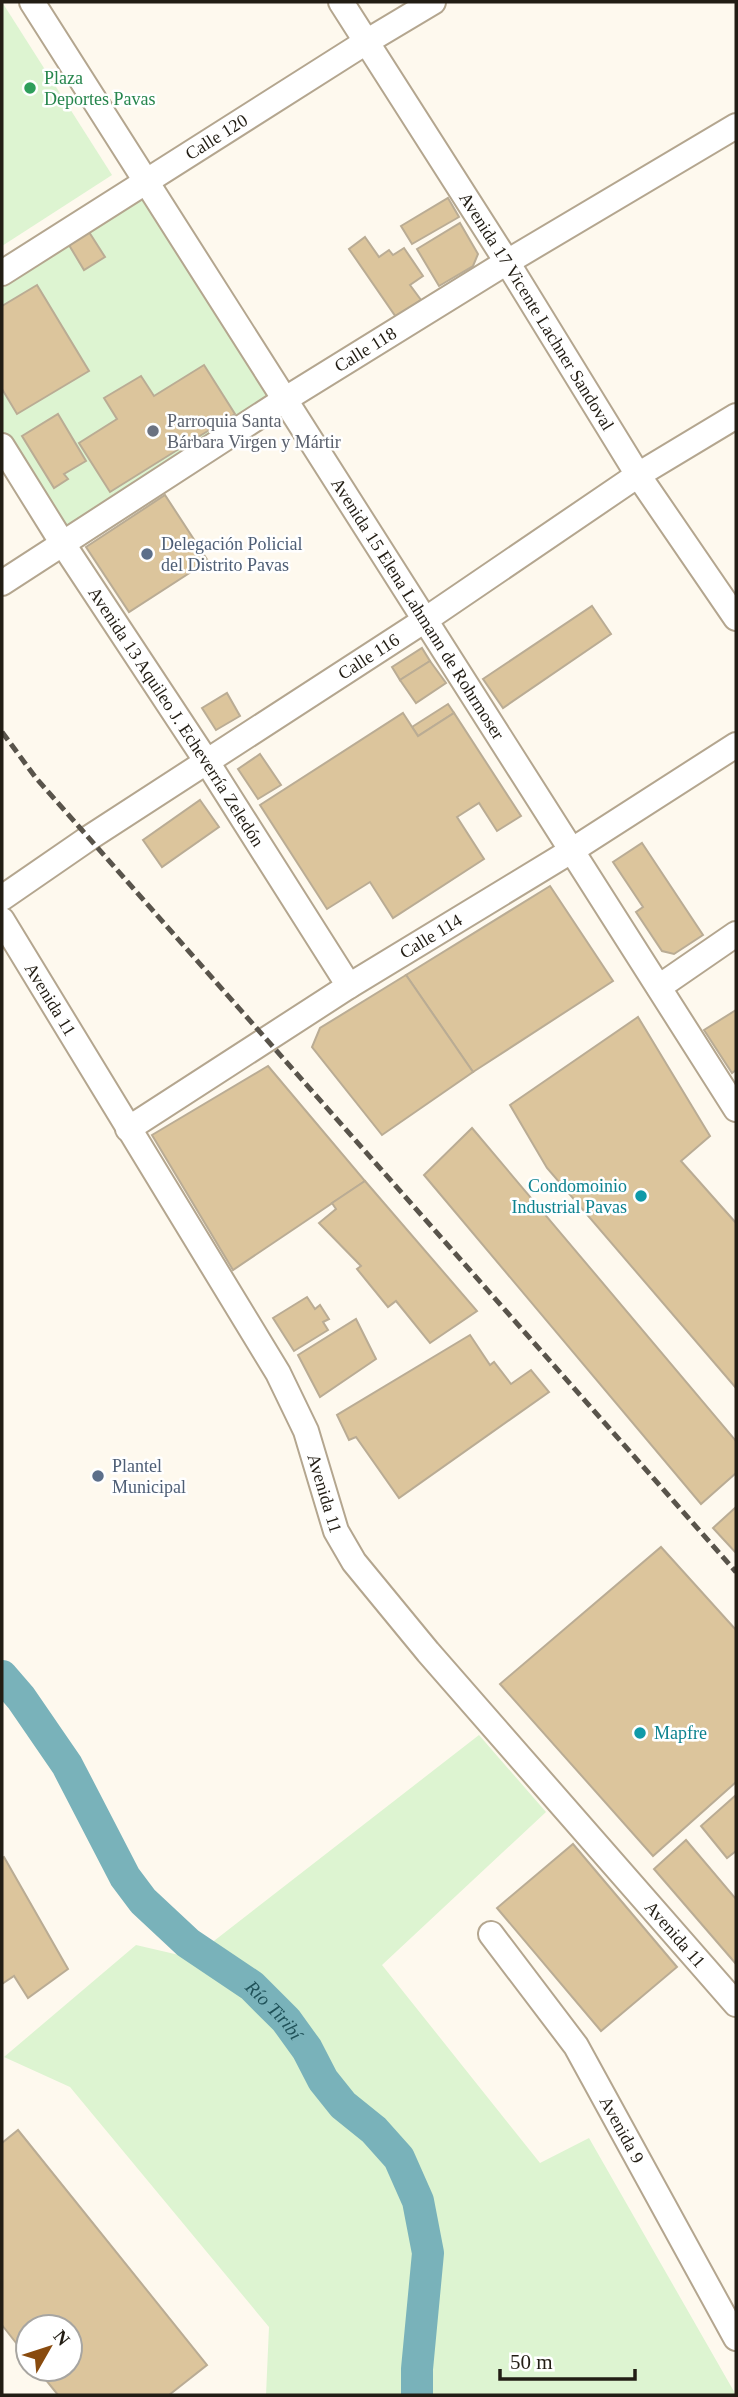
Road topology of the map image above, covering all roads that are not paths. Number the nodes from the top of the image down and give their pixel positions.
1 (32, 2) edge
2 (341, 2) edge
3 (433, 2) edge
4 (366, 42) junction
5 (736, 126) edge
6 (148, 181) junction
7 (508, 262) junction
8 (2, 273) edge
9 (284, 400) junction
10 (736, 416) edge
11 (2, 446) edge
12 (638, 475) junction
13 (63, 544) junction
14 (2, 583) edge
15 (736, 618) edge
16 (425, 620) junction
17 (736, 745) edge
18 (207, 762) junction
19 (571, 851) junction
20 (2, 898) edge
21 (2, 920) edge
22 (736, 934) edge
23 (349, 986) junction
24 (659, 987) junction
25 (735, 1105) edge
26 (128, 1129) junction
27 (491, 1934) dead end
28 (736, 2004) edge
29 (736, 2338) edge

1 - 6 street, Avenida 15 Elena Lahmann de Rohrmoser
2 - 4 street, Avenida 17 Vicente Lachner Sandoval
3 - 4 street, Calle 120
4 - 6 street, Calle 120
4 - 7 street, Avenida 17 Vicente Lachner Sandoval
5 - 7 street, Calle 118
6 - 8 street, Calle 120
6 - 9 street, Avenida 15 Elena Lahmann de Rohrmoser
7 - 9 street, Calle 118
7 - 12 street, Avenida 17 Vicente Lachner Sandoval
9 - 13 street, Calle 118
9 - 16 street, Avenida 15 Elena Lahmann de Rohrmoser
10 - 12 street, Calle 116
11 - 13 street, Avenida 13 Aquileo J. Echeverría Zeledón
12 - 15 street, Avenida 17 Vicente Lachner Sandoval
12 - 16 street, Calle 116
13 - 14 street, Calle 118
13 - 18 street, Avenida 13 Aquileo J. Echeverría Zeledón
16 - 18 street, Calle 116
16 - 19 street, Avenida 15 Elena Lahmann de Rohrmoser
17 - 19 street, Calle 114
18 - 20 street, Calle 116
18 - 23 street, Avenida 13 Aquileo J. Echeverría Zeledón
19 - 23 street, Calle 114
19 - 24 street, Avenida 15 Elena Lahmann de Rohrmoser
21 - 26 street, Avenida 11
22 - 24 street
23 - 26 street, Calle 114
24 - 25 street, Avenida 15 Elena Lahmann de Rohrmoser
26 - 28 street, Avenida 11
27 - 29 street, Avenida 9

